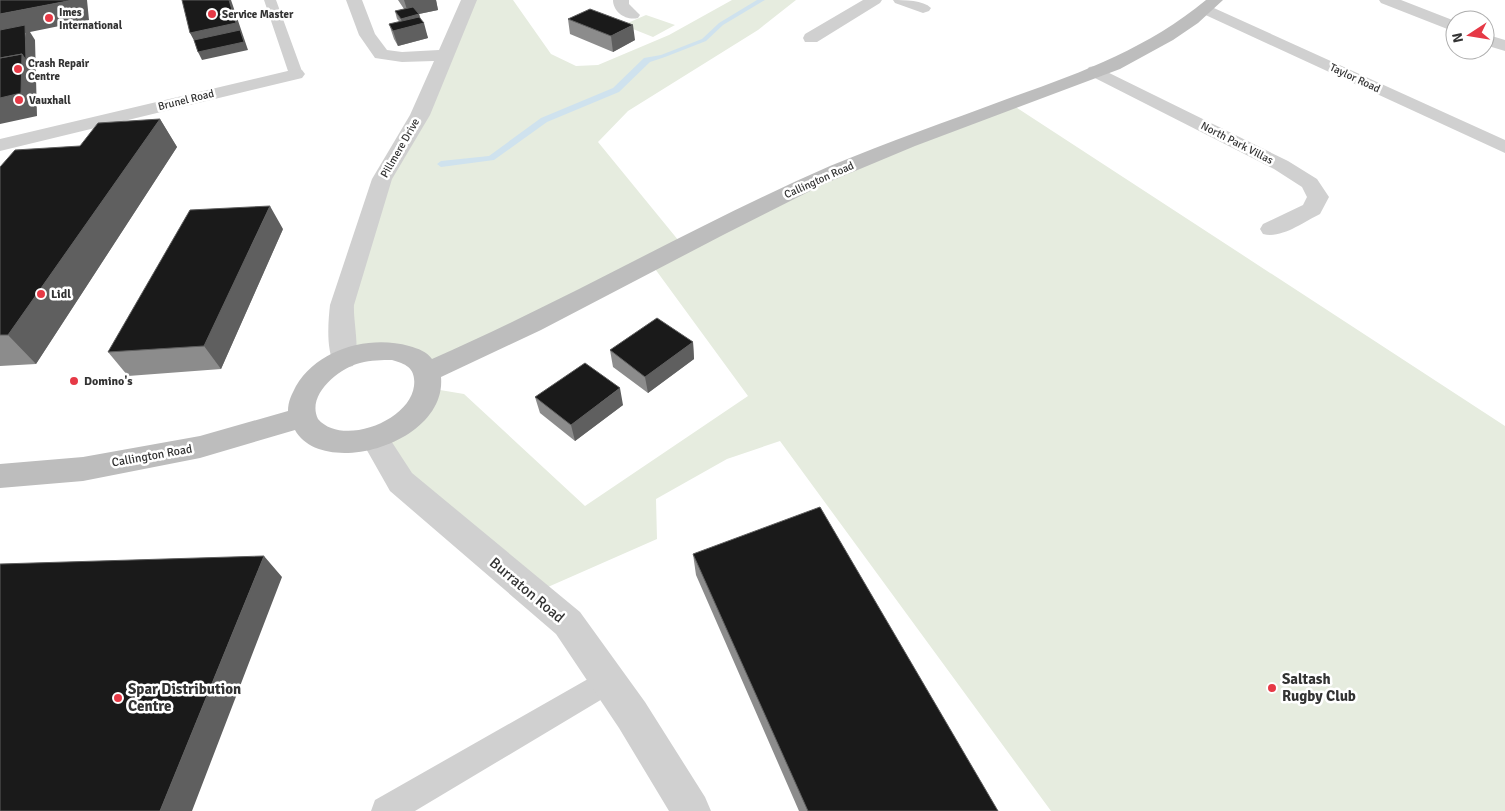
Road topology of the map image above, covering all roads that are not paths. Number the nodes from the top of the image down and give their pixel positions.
1 (270, 0) edge
2 (354, 0) edge
3 (469, 0) edge
4 (621, 0) edge
5 (874, 0) edge
6 (901, 0) edge
7 (1387, 0) edge
8 (1210, 5) edge
9 (923, 8) dead end
10 (632, 15) dead end
11 (1445, 23) edge
12 (811, 38) dead end
13 (446, 55) junction
14 (1095, 71) junction
15 (296, 74) joint
16 (0, 145) edge
17 (1505, 147) edge
18 (1271, 229) dead end
19 (344, 359) junction
20 (427, 372) junction
21 (302, 418) junction
22 (374, 438) junction
23 (0, 476) edge
24 (608, 680) junction
25 (386, 811) edge
26 (691, 811) edge

1 - 15 lane, Brunel Road
2 - 13 street
3 - 13 street, Pillmere Drive
4 - 10 street
5 - 12 street
6 - 9 street
7 - 11 street
8 - 14 main road, Callington Road
8 - 17 street, Taylor Road
13 - 19 street, Pillmere Drive
14 - 18 street, North Park Villas
14 - 20 main road, Callington Road
15 - 16 street, Brunel Road
19 - 20 main road
19 - 21 main road
20 - 22 main road
21 - 22 main road
21 - 23 main road, Callington Road
22 - 24 street, Burraton Road
24 - 25 lane
24 - 26 street, Burraton Road

